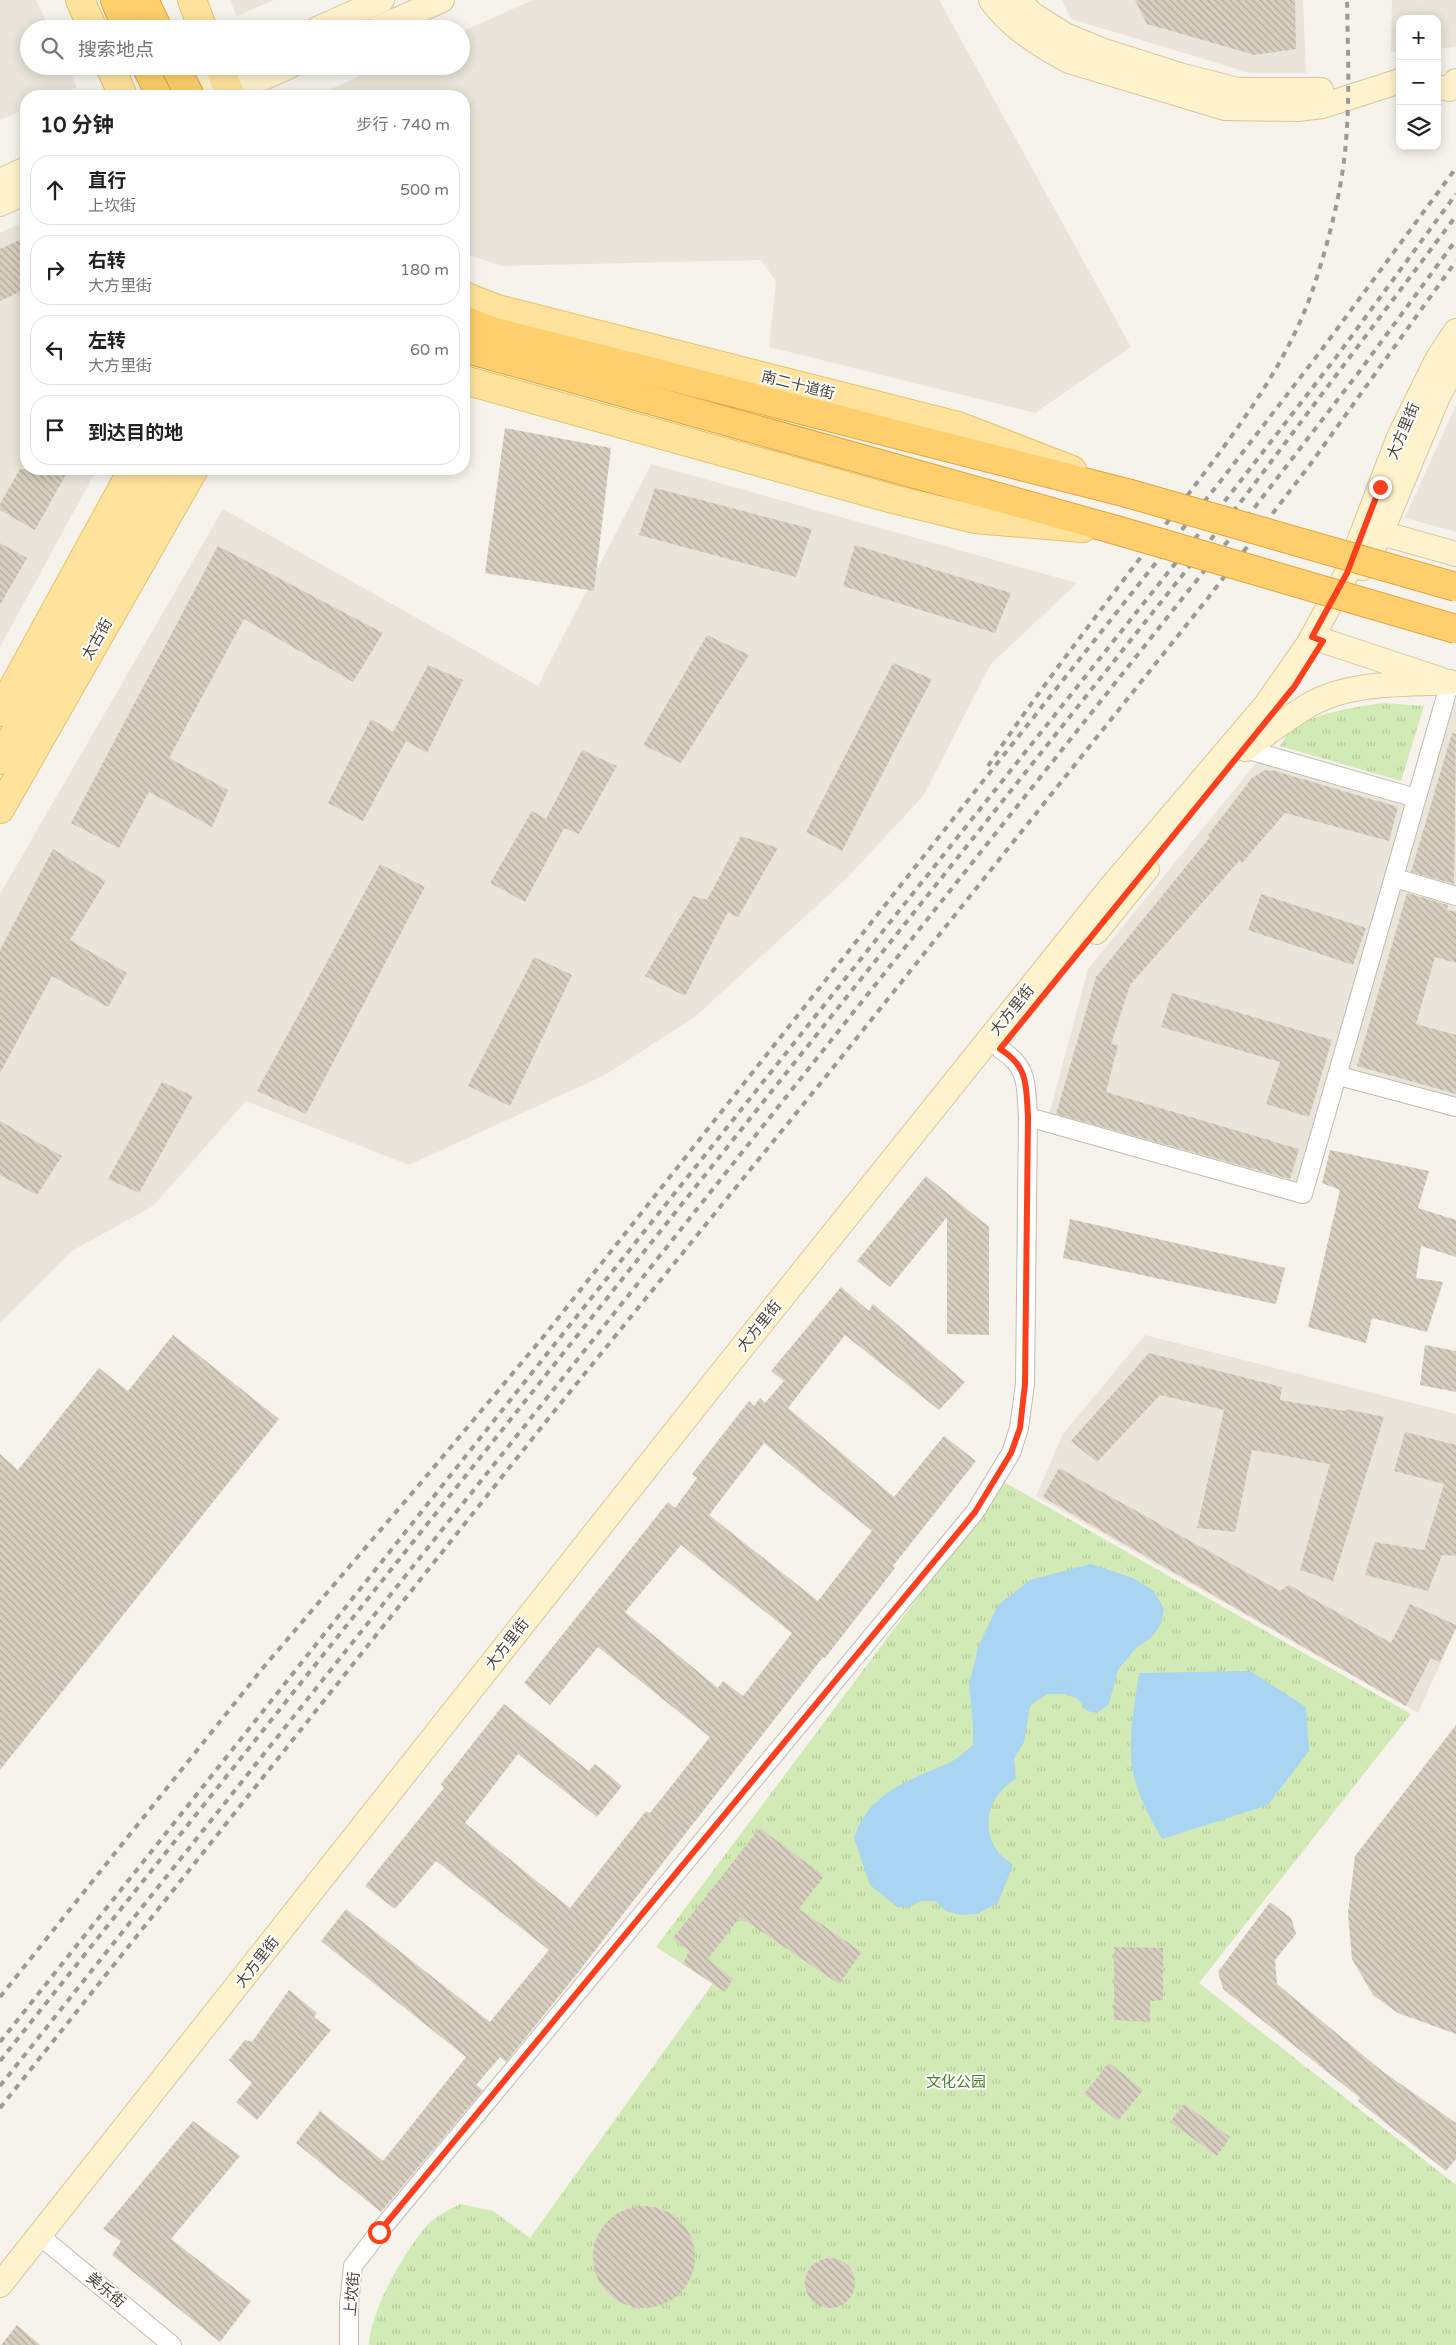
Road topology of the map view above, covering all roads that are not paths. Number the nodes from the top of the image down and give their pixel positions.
1 (80, 0) edge
2 (144, 0) edge
3 (192, 0) edge
4 (382, 0) edge
5 (442, 0) edge
6 (990, 0) edge
7 (1018, 0) edge
8 (89, 20) edge
9 (154, 20) edge
10 (200, 20) edge
11 (337, 20) edge
12 (396, 20) edge
13 (114, 75) edge
14 (145, 75) edge
15 (150, 75) edge
16 (180, 75) edge
17 (254, 75) edge
18 (1456, 81) edge
19 (226, 82) edge
20 (1396, 82) edge
21 (1441, 88) edge
22 (120, 90) edge
23 (151, 90) edge
24 (158, 90) edge
25 (187, 90) edge
26 (199, 90) edge
27 (1322, 106) junction
28 (20, 172) edge
29 (0, 181) edge
30 (20, 195) edge
31 (0, 204) edge
32 (470, 298) edge
33 (470, 322) edge
34 (1456, 331) edge
35 (470, 350) edge
36 (1456, 364) edge
37 (470, 382) edge
38 (130, 475) edge
39 (159, 475) edge
40 (191, 475) edge
41 (1127, 493) junction
42 (1116, 530) junction
43 (1381, 533) junction
44 (1456, 554) edge
45 (1456, 587) edge
46 (1456, 628) edge
47 (1318, 639) junction
48 (1453, 683) edge
49 (0, 712) edge
50 (1245, 749) junction
51 (0, 760) edge
52 (1416, 798) junction
53 (0, 809) edge
54 (1395, 878) junction
55 (1456, 896) edge
56 (1000, 1049) junction
57 (1339, 1076) junction
58 (1456, 1107) edge
59 (1028, 1117) junction
60 (44, 2239) junction
61 (0, 2286) edge
62 (0, 2302) edge
63 (172, 2345) edge
64 (349, 2345) edge

1 - 8 main road
2 - 9 highway
3 - 10 main road
4 - 11 main road
5 - 12 main road
6 - 27 main road
7 - 27 main road
13 - 22 main road
14 - 23 main road
15 - 24 highway
16 - 25 highway, bridge
17 - 19 main road
18 - 21 main road
19 - 26 main road
20 - 27 main road
28 - 29 main road
30 - 31 main road
32 - 41 main road, 南二十道街
33 - 41 highway
34 - 47 main road, 大方里街
35 - 42 highway
36 - 43 main road, 大方里街
37 - 42 main road
38 - 49 main road
39 - 51 main road, 太古街
40 - 53 main road, 太古街
41 - 45 highway, bridge
42 - 46 highway, bridge
43 - 44 main road
43 - 47 main road, 大方里街
47 - 48 main road
47 - 50 main road, 大方里街
47 - 60 main road, 大方里街
48 - 50 main road
48 - 52 street
50 - 52 street
50 - 56 main road, 大方里街
52 - 54 street
54 - 55 street
54 - 57 street
56 - 59 street, 上坎街
56 - 60 main road, 大方里街
57 - 58 street
57 - 59 street
59 - 64 street, 上坎街
60 - 61 main road, 大方里街
60 - 62 main road, 大方里街
60 - 63 street, 美乐街

